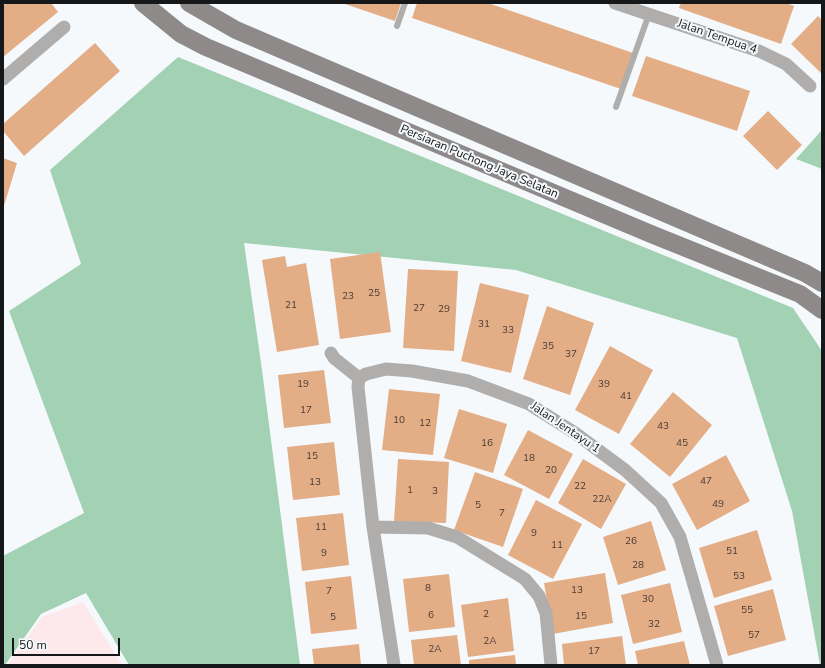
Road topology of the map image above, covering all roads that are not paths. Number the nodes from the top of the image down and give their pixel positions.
1 (143, 3) edge
2 (189, 3) edge
3 (405, 3) edge
4 (615, 3) edge
5 (651, 8) edge
6 (397, 26) dead end
7 (64, 27) dead end
8 (3, 79) edge
9 (810, 86) dead end
10 (616, 107) dead end
11 (822, 283) edge
12 (822, 310) edge
13 (331, 353) dead end
14 (359, 378) junction
15 (373, 527) junction
16 (394, 665) edge
17 (551, 665) edge
18 (718, 665) edge

1 - 12 main road, Persiaran Puchong Jaya Selatan
2 - 11 main road
3 - 6 lane
4 - 5 street, Jalan Tempua 4
5 - 9 street, Jalan Tempua 4
5 - 10 lane
7 - 8 street
13 - 14 street
14 - 15 street
14 - 18 street, Jalan Jentayu 1
15 - 16 street
15 - 17 street

